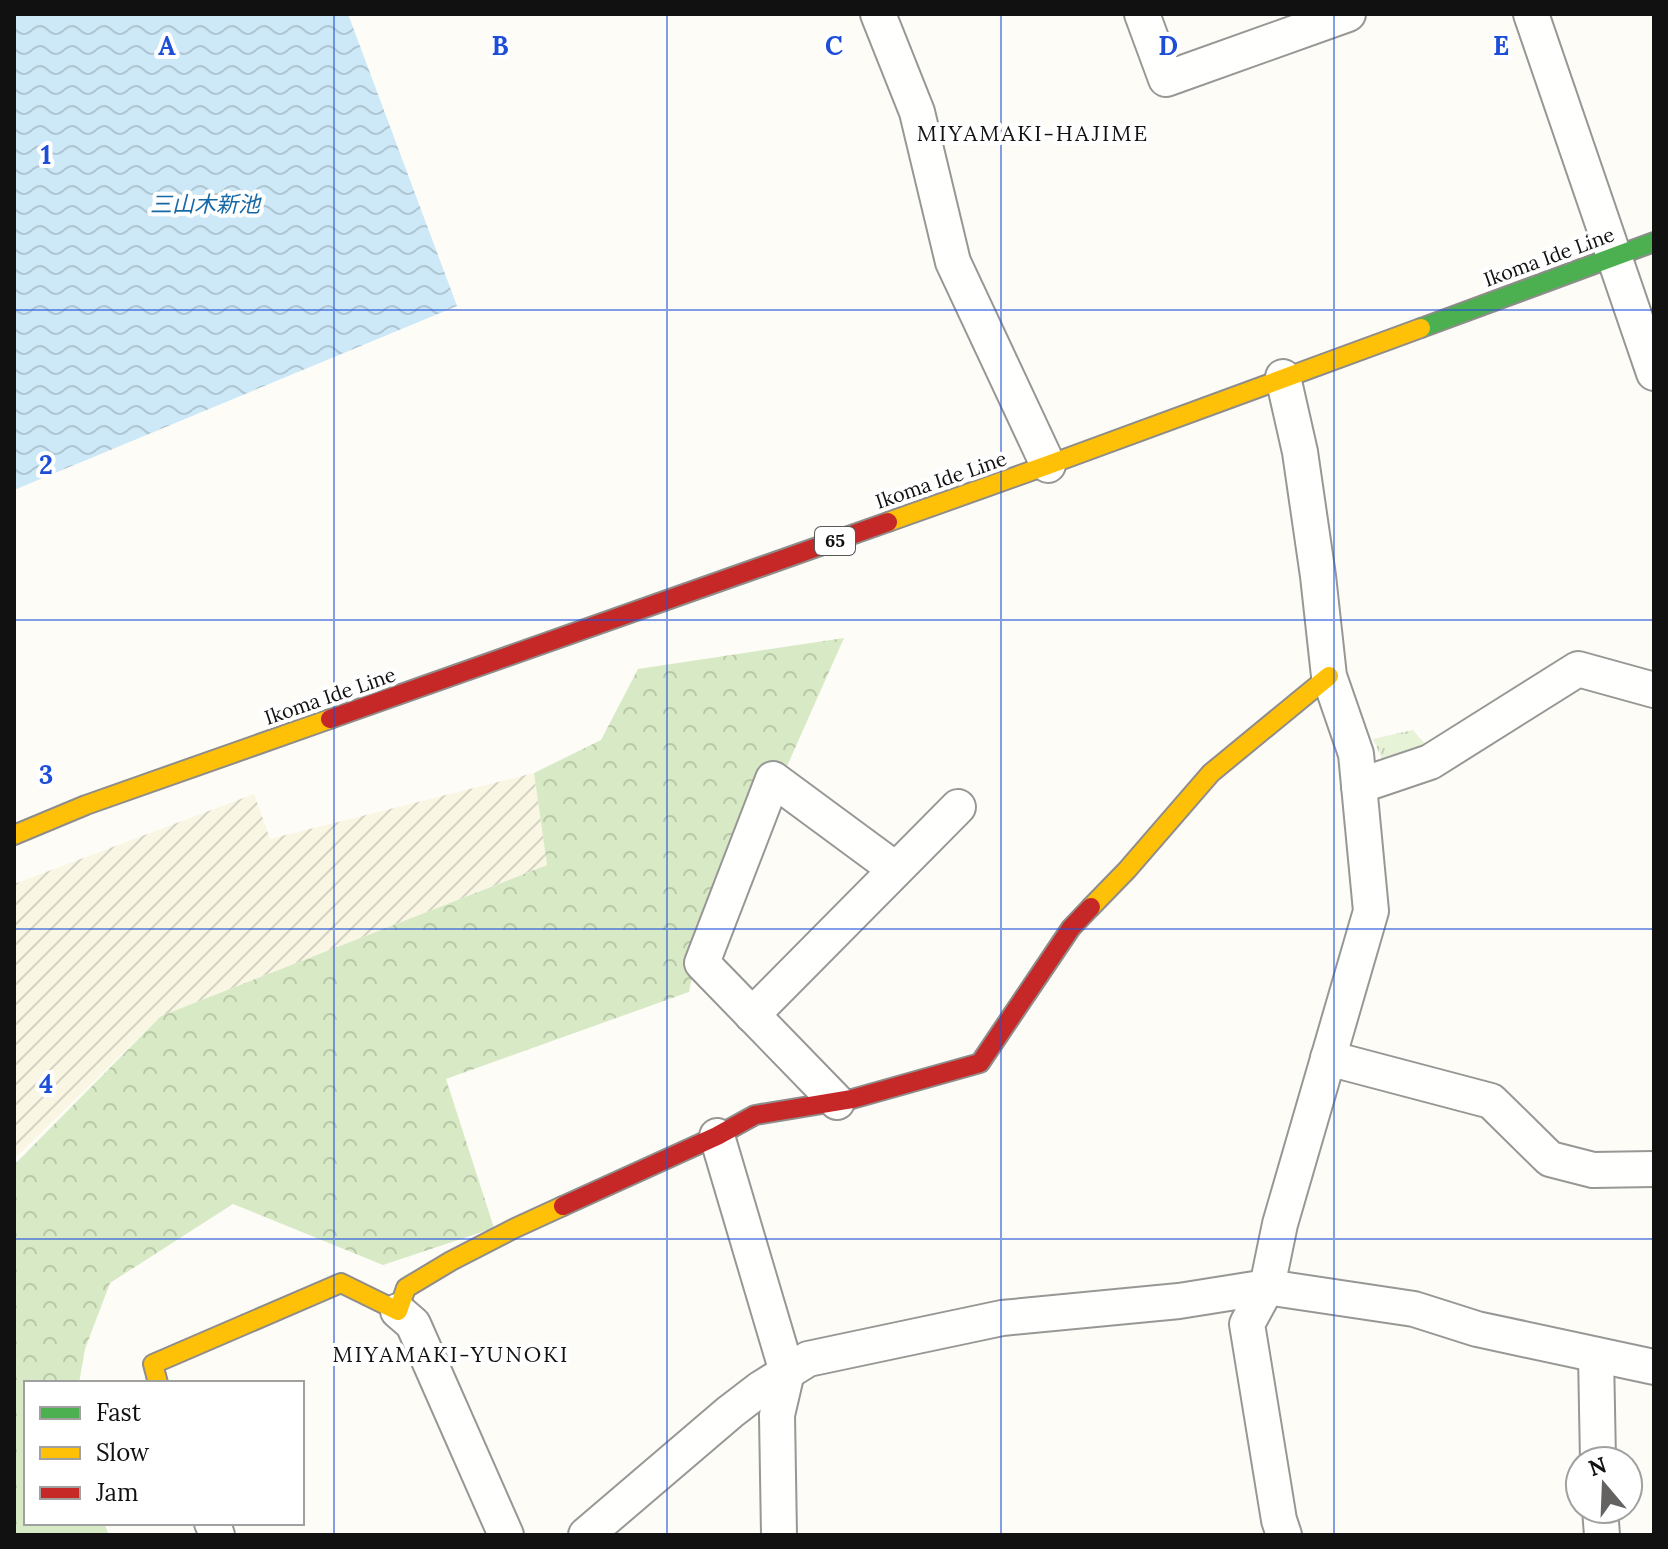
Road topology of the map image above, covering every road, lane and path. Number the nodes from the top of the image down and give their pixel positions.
1 (878, 14) edge
2 (1142, 14) edge
3 (1348, 14) edge
4 (1531, 14) edge
5 (1654, 242) edge
6 (1614, 257) junction
7 (1654, 373) edge
8 (1283, 377) junction
9 (1048, 465) junction
10 (1329, 676) junction
11 (1654, 690) edge
12 (1359, 786) junction
13 (958, 807) dead end
14 (14, 835) edge
15 (895, 869) junction
16 (752, 1015) junction
17 (1328, 1058) junction
18 (837, 1102) junction
19 (717, 1136) junction
20 (1654, 1169) edge
21 (1267, 1287) junction
22 (398, 1311) junction
23 (1596, 1355) junction
24 (1654, 1367) edge
25 (787, 1372) junction
26 (157, 1381) edge
27 (1598, 1445) edge
28 (506, 1535) edge
29 (586, 1535) edge
30 (779, 1535) edge
31 (1284, 1535) edge

1 - 9 street
2 - 3 street
4 - 6 street
5 - 6 main road, Ikoma Ide Line / 65
6 - 7 street
6 - 8 main road, Ikoma Ide Line / 65
8 - 9 main road, Ikoma Ide Line / 65
8 - 10 street
9 - 14 main road, Ikoma Ide Line / 65
10 - 12 street
10 - 18 main road
11 - 12 street
12 - 17 street
13 - 15 street
15 - 16 street
15 - 16 street
16 - 18 street
17 - 20 street
17 - 21 street
18 - 19 main road
19 - 22 main road
19 - 25 street
21 - 23 street
21 - 25 street
21 - 31 street
22 - 26 main road
22 - 28 street
23 - 24 street
23 - 27 street
25 - 29 street
25 - 30 street

